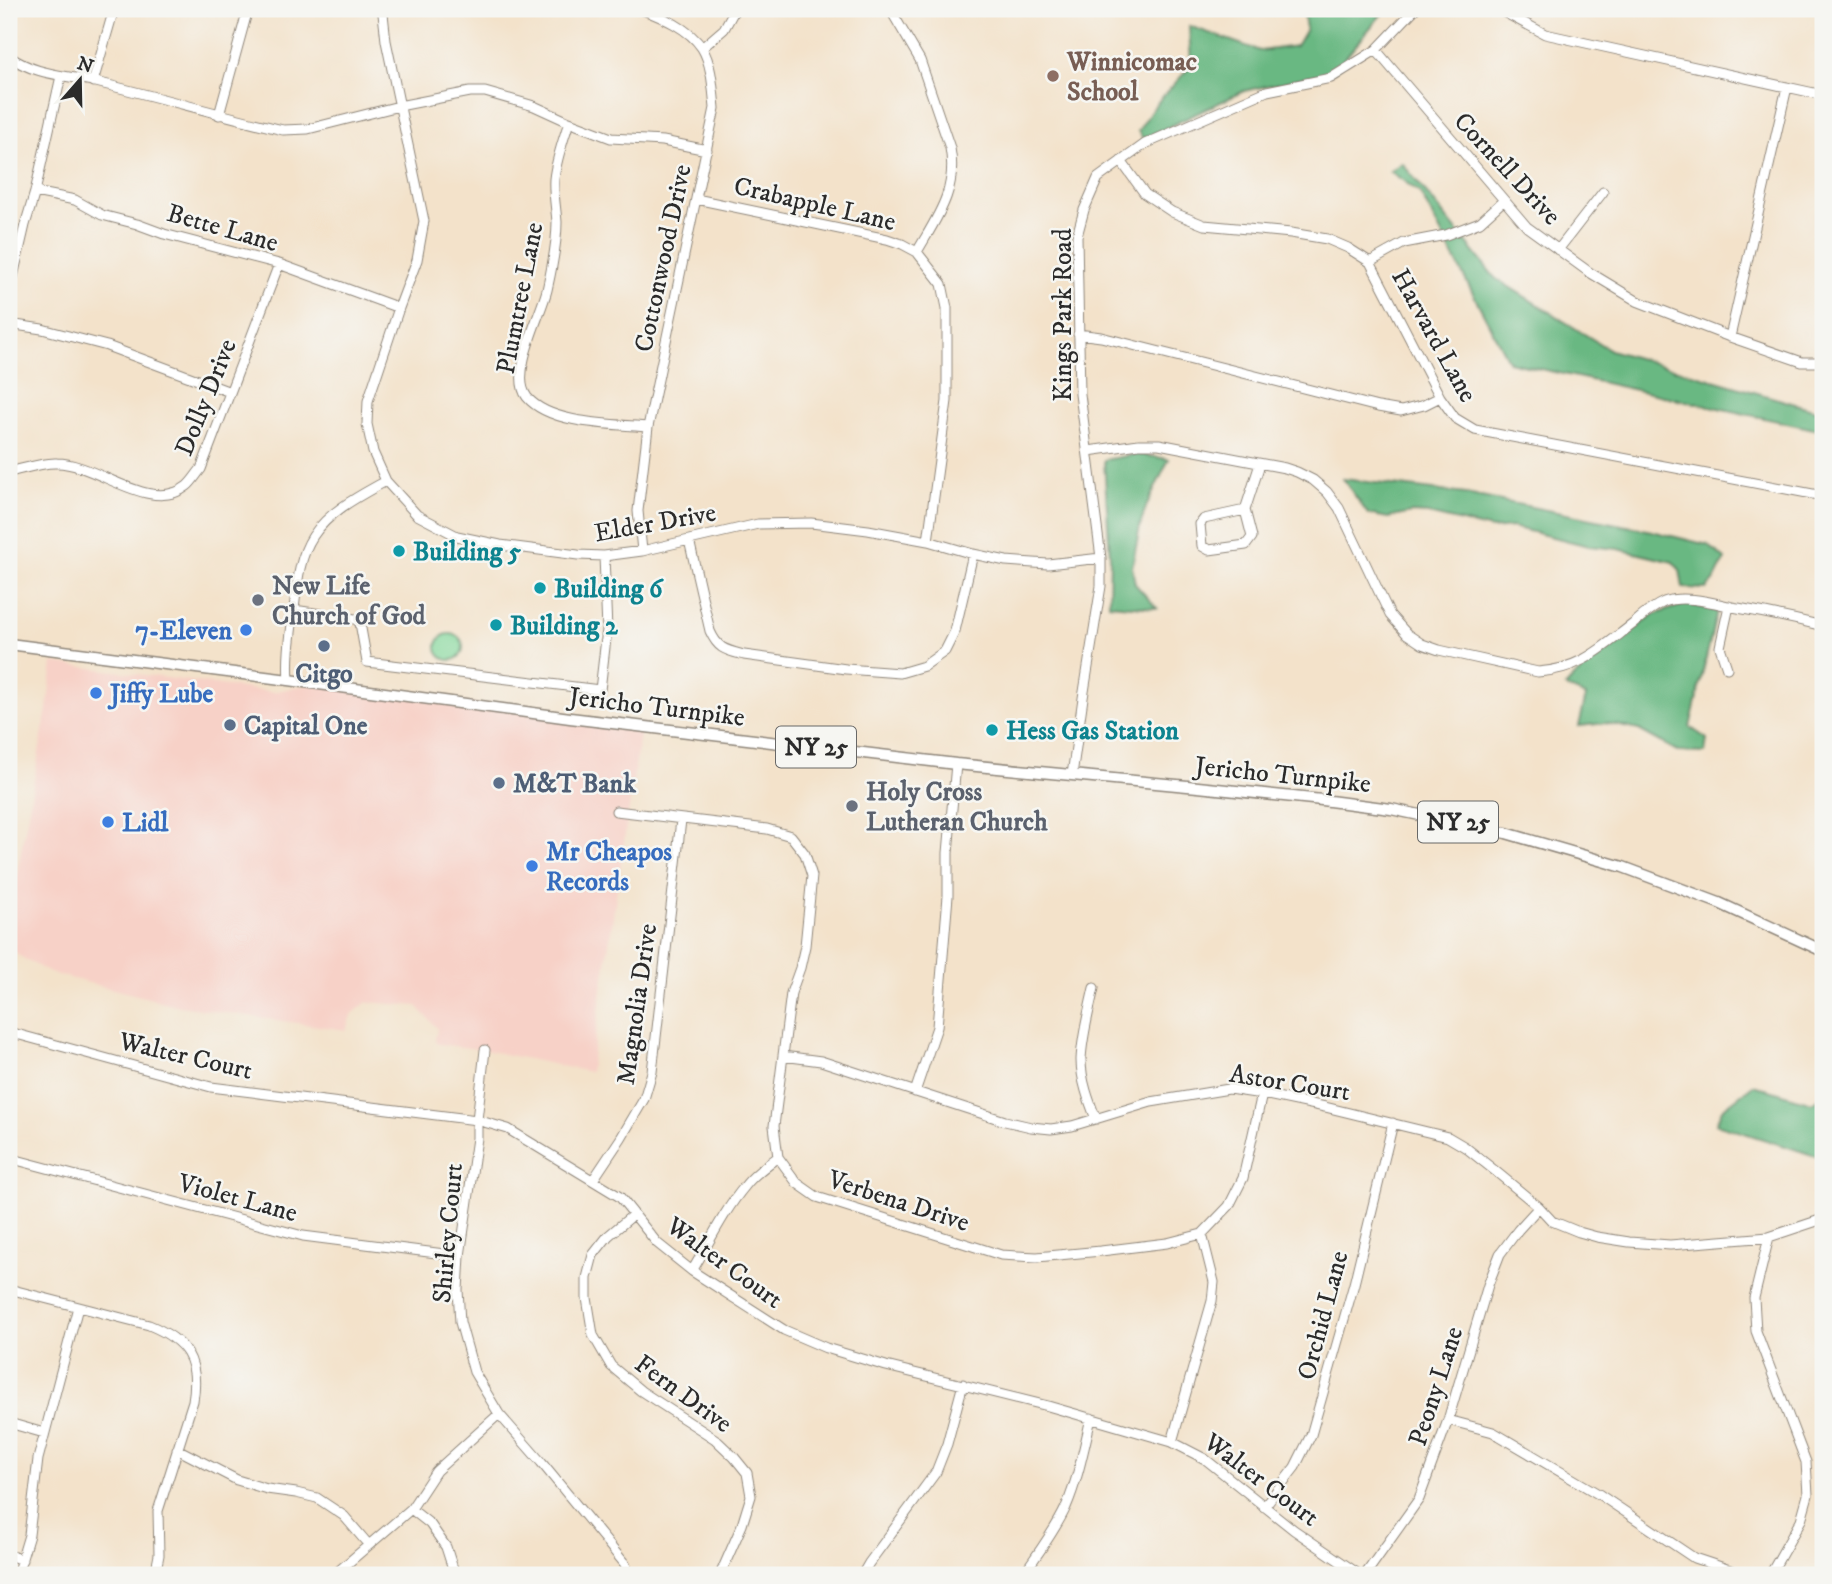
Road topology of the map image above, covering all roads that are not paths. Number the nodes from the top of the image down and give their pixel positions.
1 (114, 9) edge
2 (248, 9) edge
3 (384, 9) edge
4 (641, 9) edge
5 (735, 9) edge
6 (890, 9) edge
7 (1415, 9) edge
8 (1498, 9) edge
9 (702, 48) junction
10 (1376, 50) junction
11 (9, 57) edge
12 (61, 76) junction
13 (93, 82) junction
14 (1787, 87) junction
15 (1823, 95) edge
16 (399, 106) junction
17 (219, 115) junction
18 (569, 122) junction
19 (707, 150) junction
20 (1121, 161) junction
21 (35, 192) junction
22 (1603, 192) dead end
23 (696, 199) junction
24 (1503, 201) junction
25 (1558, 250) junction
26 (917, 252) junction
27 (1370, 262) junction
28 (279, 264) junction
29 (9, 294) edge
30 (399, 308) junction
31 (9, 324) edge
32 (1078, 334) junction
33 (1730, 337) junction
34 (1823, 362) edge
35 (230, 392) junction
36 (1440, 397) junction
37 (648, 427) junction
38 (1088, 451) junction
39 (1259, 464) junction
40 (9, 472) edge
41 (386, 481) junction
42 (1823, 496) edge
43 (1245, 510) junction
44 (689, 540) junction
45 (928, 541) junction
46 (642, 551) junction
47 (973, 554) junction
48 (604, 556) junction
49 (1101, 558) junction
50 (1728, 606) junction
51 (294, 610) junction
52 (1823, 626) edge
53 (9, 645) edge
54 (1727, 668) dead end
55 (289, 680) junction
56 (956, 764) junction
57 (1072, 775) junction
58 (617, 811) dead end
59 (681, 820) junction
60 (1823, 951) edge
61 (1094, 988) dead end
62 (9, 1032) edge
63 (485, 1051) dead end
64 (783, 1056) junction
65 (915, 1092) junction
66 (1262, 1094) junction
67 (1096, 1119) junction
68 (477, 1120) junction
69 (1393, 1123) junction
70 (778, 1157) junction
71 (9, 1158) edge
72 (593, 1180) junction
73 (1539, 1208) junction
74 (634, 1215) junction
75 (1823, 1219) edge
76 (1202, 1234) junction
77 (1769, 1237) junction
78 (460, 1256) junction
79 (692, 1271) junction
80 (9, 1289) edge
81 (78, 1307) junction
82 (963, 1384) junction
83 (499, 1414) junction
84 (1091, 1418) junction
85 (1448, 1420) junction
86 (9, 1423) edge
87 (44, 1433) junction
88 (1172, 1442) junction
89 (177, 1449) junction
90 (1264, 1507) junction
91 (411, 1509) junction
92 (368, 1545) junction
93 (9, 1555) edge
94 (22, 1560) junction
95 (17, 1575) edge
96 (156, 1575) edge
97 (334, 1575) edge
98 (455, 1575) edge
99 (629, 1575) edge
100 (720, 1575) edge
101 (862, 1575) edge
102 (1023, 1575) edge
103 (1362, 1575) edge
104 (1745, 1575) edge
105 (1770, 1575) edge

1 - 13 street
2 - 17 street
3 - 16 street, Elder Drive
4 - 9 street
5 - 9 street
6 - 26 street
7 - 10 street, Kings Park Road
8 - 14 street
9 - 19 street, Cottonwood Drive
10 - 20 street, Kings Park Road
10 - 24 street, Cornell Drive
11 - 12 street
12 - 13 street
12 - 21 street
13 - 17 street
14 - 15 street
14 - 33 street
16 - 17 street
16 - 18 street
16 - 30 street, Elder Drive
18 - 19 street
18 - 37 street, Plumtree Lane
19 - 23 street, Cottonwood Drive
20 - 27 street, Harvard Lane
20 - 32 street, Kings Park Road
21 - 28 street, Bette Lane
21 - 29 street
22 - 25 street
23 - 26 street, Crabapple Lane
23 - 37 street, Cottonwood Drive
24 - 25 street, Cornell Drive
24 - 27 street
25 - 33 street, Cornell Drive
26 - 45 street, Crabapple Lane
27 - 36 street, Harvard Lane
28 - 30 street, Bette Lane
28 - 35 street, Dolly Drive
30 - 41 street, Elder Drive
31 - 35 street
32 - 36 street
32 - 38 street, Kings Park Road
33 - 34 street, Cornell Drive
35 - 40 street, Dolly Drive
36 - 42 street, Harvard Lane
37 - 46 street, Cottonwood Drive
38 - 39 street
38 - 49 street, Kings Park Road
39 - 43 street
39 - 50 street
41 - 48 street, Elder Drive
41 - 51 street
43 - 43 street
44 - 45 street, Elder Drive
44 - 46 street, Elder Drive
44 - 47 street
45 - 47 street, Elder Drive
46 - 48 street, Elder Drive
47 - 49 street, Elder Drive
48 - 51 street
49 - 57 street, Kings Park Road
50 - 52 street
50 - 54 street
51 - 55 street
53 - 55 main road, Jericho Turnpike / NY 25
55 - 56 main road, Jericho Turnpike / NY 25
56 - 57 main road, Jericho Turnpike / NY 25
56 - 65 street
57 - 60 main road, Jericho Turnpike / NY 25
58 - 59 street
59 - 64 street
59 - 72 street, Magnolia Drive
61 - 67 street
62 - 68 street, Walter Court
63 - 68 street, Shirley Court
64 - 65 street, Astor Court
64 - 70 street
65 - 67 street, Astor Court
66 - 67 street, Astor Court
66 - 69 street, Astor Court
66 - 76 street
68 - 72 street, Walter Court
68 - 78 street, Shirley Court
69 - 73 street, Astor Court
69 - 90 street, Orchid Lane
70 - 76 street, Verbena Drive
70 - 79 street
71 - 78 street, Violet Lane
72 - 74 street, Walter Court
73 - 77 street, Astor Court
73 - 85 street, Peony Lane
74 - 79 street, Walter Court
74 - 100 street, Fern Drive
75 - 77 street, Astor Court
76 - 88 street
77 - 105 street
78 - 83 street, Shirley Court
79 - 82 street, Walter Court
80 - 81 street
81 - 87 street
81 - 89 street
82 - 84 street, Walter Court
82 - 101 street
83 - 91 street
83 - 99 street, Shirley Court
84 - 88 street, Walter Court
84 - 102 street
85 - 103 street, Peony Lane
85 - 104 street
86 - 87 street
87 - 94 street
88 - 90 street, Walter Court
89 - 92 street
89 - 96 street
90 - 103 street, Walter Court
91 - 92 street
91 - 98 street
92 - 97 street
93 - 94 street
94 - 95 street

